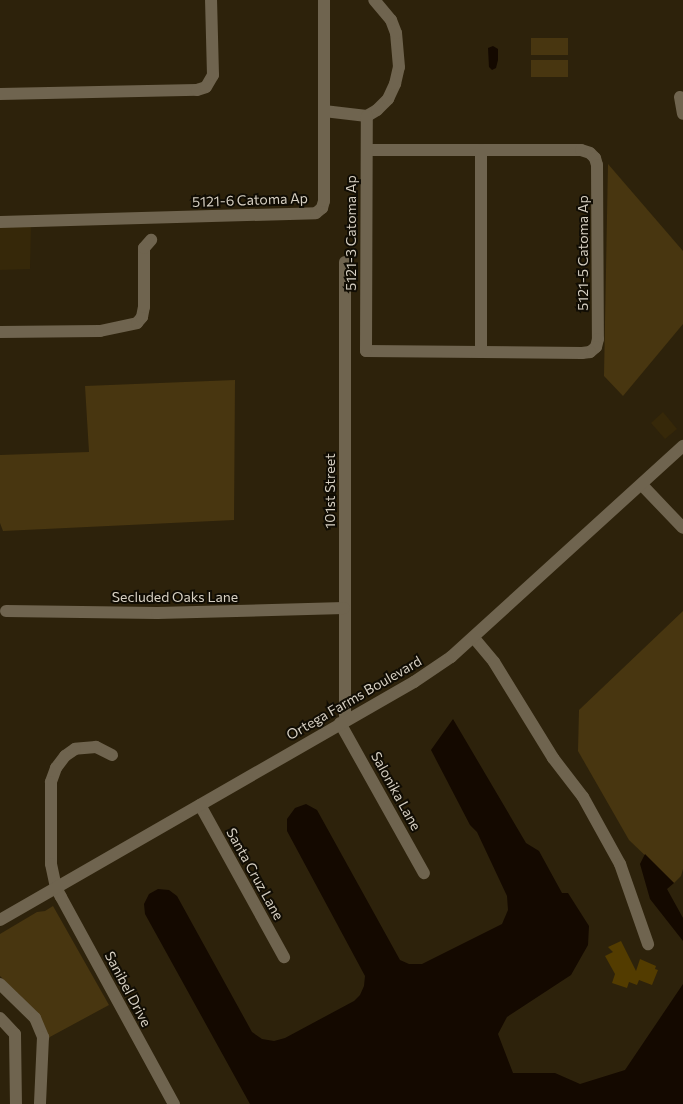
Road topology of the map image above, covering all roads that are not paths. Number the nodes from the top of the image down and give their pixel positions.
1 (211, 0) edge
2 (324, 0) edge
3 (374, 0) edge
4 (0, 94) edge
5 (680, 97) dead end
6 (324, 111) junction
7 (683, 114) edge
8 (367, 116) junction
9 (367, 150) junction
10 (481, 150) junction
11 (0, 222) edge
12 (151, 240) dead end
13 (345, 262) dead end
14 (0, 332) edge
15 (366, 351) joint
16 (481, 352) junction
17 (683, 446) edge
18 (642, 485) junction
19 (683, 528) edge
20 (344, 608) junction
21 (6, 611) dead end
22 (474, 638) junction
23 (343, 722) junction
24 (112, 755) dead end
25 (200, 805) junction
26 (424, 873) dead end
27 (56, 888) junction
28 (0, 920) edge
29 (648, 944) dead end
30 (284, 957) dead end
31 (0, 984) edge
32 (0, 1018) edge
33 (16, 1104) edge
34 (40, 1104) edge
35 (174, 1104) edge

1 - 4 street
2 - 6 street, 5121-6 Catoma Ap
3 - 8 street
5 - 7 street
6 - 8 street
6 - 11 street, 5121-6 Catoma Ap
8 - 9 street, 5121-3 Catoma Ap
9 - 10 street, 5121-5 Catoma Ap
9 - 15 street, 5121-3 Catoma Ap
10 - 16 street
10 - 16 street, 5121-5 Catoma Ap
12 - 14 street
13 - 20 street, 101st Street
15 - 16 street, 5121-5 Catoma Ap
17 - 18 street, Ortega Farms Boulevard
18 - 19 street
18 - 22 street, Ortega Farms Boulevard
20 - 21 street, Secluded Oaks Lane
20 - 23 street, 101st Street
22 - 23 street, Ortega Farms Boulevard
22 - 29 street
23 - 25 street, Ortega Farms Boulevard
23 - 26 street, Salonika Lane
24 - 27 street, Sanibel Drive
25 - 27 street, Ortega Farms Boulevard
25 - 30 street, Santa Cruz Lane
27 - 28 street, Ortega Farms Boulevard
27 - 35 street, Sanibel Drive
31 - 34 street
32 - 33 street

